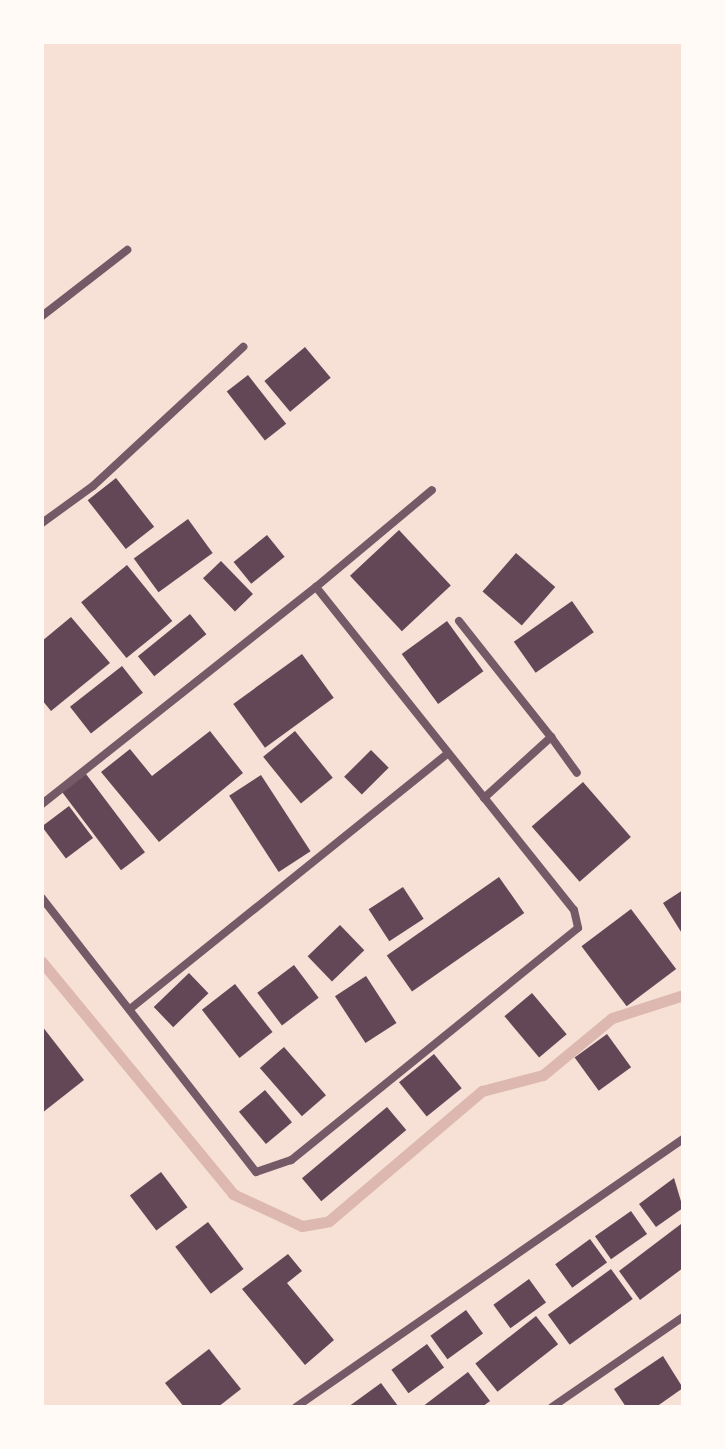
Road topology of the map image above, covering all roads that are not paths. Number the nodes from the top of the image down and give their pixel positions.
1 (127, 250) dead end
2 (42, 316) edge
3 (243, 347) dead end
4 (432, 490) dead end
5 (42, 523) edge
6 (316, 587) junction
7 (459, 621) dead end
8 (551, 737) junction
9 (447, 754) junction
10 (577, 773) dead end
11 (484, 798) junction
12 (42, 804) edge
13 (42, 898) edge
14 (130, 1009) junction
15 (683, 1139) edge
16 (683, 1317) edge
17 (296, 1407) edge
18 (552, 1407) edge

1 - 2 street
3 - 5 street
4 - 6 street
6 - 9 street
6 - 12 street
7 - 8 street
8 - 10 street
8 - 11 street
9 - 11 street
9 - 14 street
11 - 14 street
13 - 14 street
15 - 17 street
16 - 18 street

